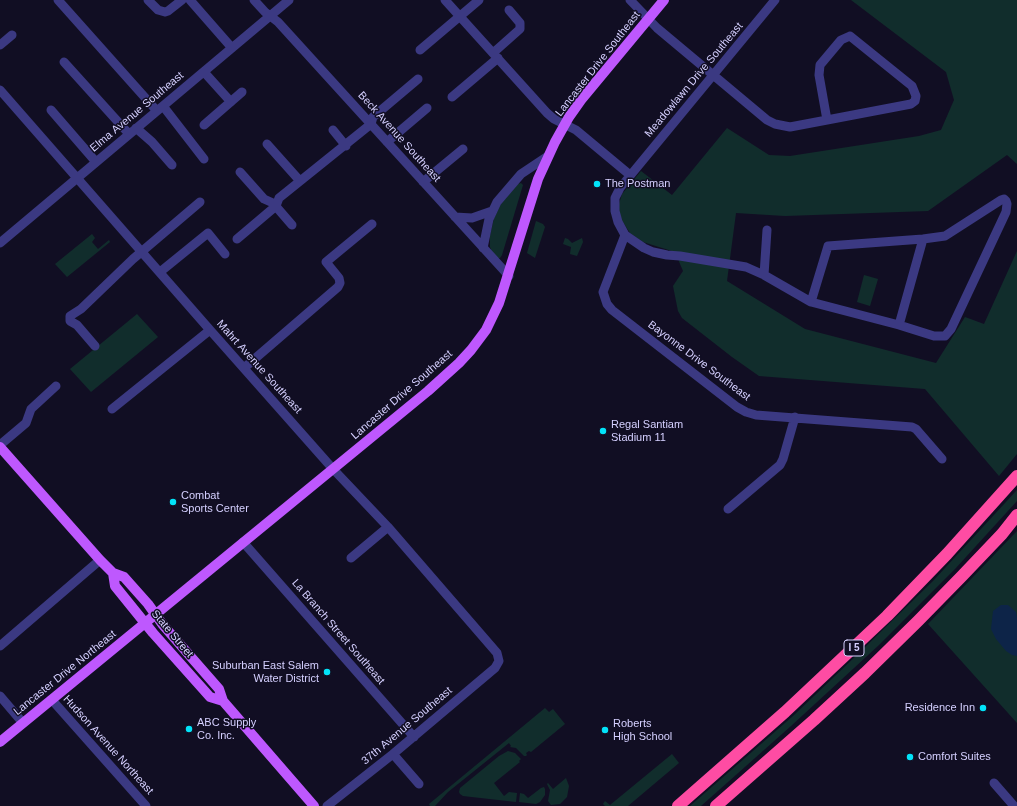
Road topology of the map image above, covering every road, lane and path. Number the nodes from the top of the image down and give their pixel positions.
1 (58, 0) edge
2 (148, 0) edge
3 (182, 0) edge
4 (190, 0) edge
5 (254, 0) edge
6 (289, 0) edge
7 (445, 0) edge
8 (479, 0) edge
9 (630, 0) edge
10 (664, 0) edge
11 (776, 0) edge
12 (509, 10) dead end
13 (271, 16) junction
14 (460, 16) junction
15 (648, 20) junction
16 (12, 35) dead end
17 (0, 46) edge
18 (232, 48) junction
19 (420, 50) dead end
20 (495, 56) junction
21 (64, 62) dead end
22 (204, 72) junction
23 (713, 75) junction
24 (418, 79) dead end
25 (0, 90) edge
26 (242, 92) dead end
27 (452, 96) dead end
28 (231, 102) junction
29 (426, 108) dead end
30 (160, 109) junction
31 (51, 110) dead end
32 (827, 120) junction
33 (371, 124) junction
34 (565, 124) junction
35 (204, 125) dead end
36 (136, 128) junction
37 (333, 130) dead end
38 (129, 134) junction
39 (387, 142) junction
40 (267, 144) dead end
41 (346, 146) junction
42 (463, 149) dead end
43 (548, 156) junction
44 (204, 159) dead end
45 (96, 162) junction
46 (172, 165) dead end
47 (240, 172) dead end
48 (630, 175) junction
49 (77, 178) junction
50 (300, 181) junction
51 (423, 182) junction
52 (200, 202) dead end
53 (276, 206) junction
54 (492, 211) junction
55 (455, 217) junction
56 (372, 224) dead end
57 (292, 225) dead end
58 (767, 230) dead end
59 (626, 235) junction
60 (237, 239) dead end
61 (923, 240) junction
62 (0, 243) edge
63 (483, 248) junction
64 (142, 251) junction
65 (225, 254) dead end
66 (160, 272) junction
67 (764, 275) junction
68 (508, 276) junction
69 (811, 302) junction
70 (899, 325) junction
71 (210, 330) junction
72 (95, 346) dead end
73 (244, 368) junction
74 (56, 386) dead end
75 (112, 410) dead end
76 (795, 417) junction
77 (0, 446) edge
78 (942, 459) dead end
79 (333, 469) junction
80 (1017, 476) edge
81 (728, 509) dead end
82 (1017, 515) edge
83 (1017, 518) edge
84 (388, 528) junction
85 (1002, 534) junction
86 (243, 542) junction
87 (351, 558) dead end
88 (100, 560) junction
89 (113, 573) junction
90 (155, 614) junction
91 (145, 622) junction
92 (0, 646) edge
93 (499, 661) joint
94 (0, 696) edge
95 (52, 700) junction
96 (223, 701) junction
97 (23, 723) junction
98 (414, 737) junction
99 (0, 742) edge
100 (393, 754) junction
101 (994, 783) dead end
102 (419, 784) dead end
103 (146, 806) edge
104 (314, 806) edge
105 (327, 806) edge
106 (678, 806) edge
107 (716, 806) edge
108 (1014, 806) edge

1 - 30 street
2 - 3 street
4 - 18 street
5 - 13 street, Beck Avenue Southeast
6 - 13 street, Elma Avenue Southeast
7 - 14 street
8 - 14 street
9 - 15 street
10 - 15 main road, Lancaster Drive Southeast
11 - 23 street, Meadowlawn Drive Southeast
12 - 20 street
13 - 18 street, Elma Avenue Southeast
13 - 33 street, Beck Avenue Southeast
14 - 19 street
14 - 20 street
15 - 23 street
15 - 34 main road, Lancaster Drive Southeast
16 - 17 street
18 - 22 street, Elma Avenue Southeast
20 - 27 street
20 - 34 street
21 - 38 street
22 - 28 street
22 - 30 street, Elma Avenue Southeast
23 - 32 street
23 - 48 street, Meadowlawn Drive Southeast
24 - 33 street
25 - 49 street, Mahrt Avenue Southeast
26 - 28 street
28 - 35 street
29 - 39 street
30 - 36 street, Elma Avenue Southeast
30 - 44 street
31 - 45 street
32 - 32 street
33 - 39 street, Beck Avenue Southeast
33 - 41 street
34 - 43 main road, Lancaster Drive Southeast
34 - 48 street
36 - 38 street, Elma Avenue Southeast
36 - 46 street
37 - 41 street
38 - 45 street, Elma Avenue Southeast
39 - 51 street, Beck Avenue Southeast
40 - 50 street
41 - 50 street
42 - 51 street
43 - 54 street
43 - 68 main road, Lancaster Drive Southeast
45 - 49 street, Elma Avenue Southeast
47 - 53 street
48 - 59 street, Meadowlawn Drive Southeast
49 - 62 street, Elma Avenue Southeast
49 - 64 street, Mahrt Avenue Southeast
50 - 53 street
51 - 55 street, Beck Avenue Southeast
52 - 64 street
53 - 57 street
53 - 60 street
54 - 55 street
54 - 63 street
55 - 63 street, Beck Avenue Southeast
56 - 73 street
58 - 67 street
59 - 67 street
59 - 76 street, Bayonne Drive Southeast
61 - 69 street
61 - 70 street
61 - 70 street
63 - 68 street, Beck Avenue Southeast
64 - 66 street, Mahrt Avenue Southeast
64 - 72 street
65 - 66 street
66 - 71 street, Mahrt Avenue Southeast
67 - 69 street
68 - 79 main road, Lancaster Drive Southeast
69 - 70 street
71 - 73 street, Mahrt Avenue Southeast
71 - 75 street
73 - 79 street, Mahrt Avenue Southeast
74 - 77 street
76 - 78 street, Bayonne Drive Southeast
76 - 81 street
77 - 88 main road, State Street
79 - 84 street, Mahrt Avenue Southeast
79 - 86 main road, Lancaster Drive Southeast
80 - 106 highway, I 5
82 - 85 highway, I 5
83 - 85 highway
84 - 87 street
84 - 93 street, Mahrt Avenue Southeast
85 - 107 highway, I 5
86 - 90 main road, Lancaster Drive Southeast
86 - 98 street, La Branch Street Southeast
88 - 89 main road, State Street
88 - 92 street
89 - 90 main road, State Street
89 - 91 main road, State Street
90 - 91 main road, Lancaster Drive Southeast
90 - 96 main road, State Street
91 - 95 main road, Lancaster Drive Northeast
91 - 96 main road, State Street
93 - 98 street, 37th Avenue Southeast
94 - 97 street
95 - 97 main road, Lancaster Drive Northeast
95 - 103 street, Hudson Avenue Northeast
96 - 104 main road, State Street
97 - 99 main road, Lancaster Drive Northeast
98 - 100 street, 37th Avenue Southeast
100 - 102 street
100 - 105 street, 37th Avenue Southeast
101 - 108 street

